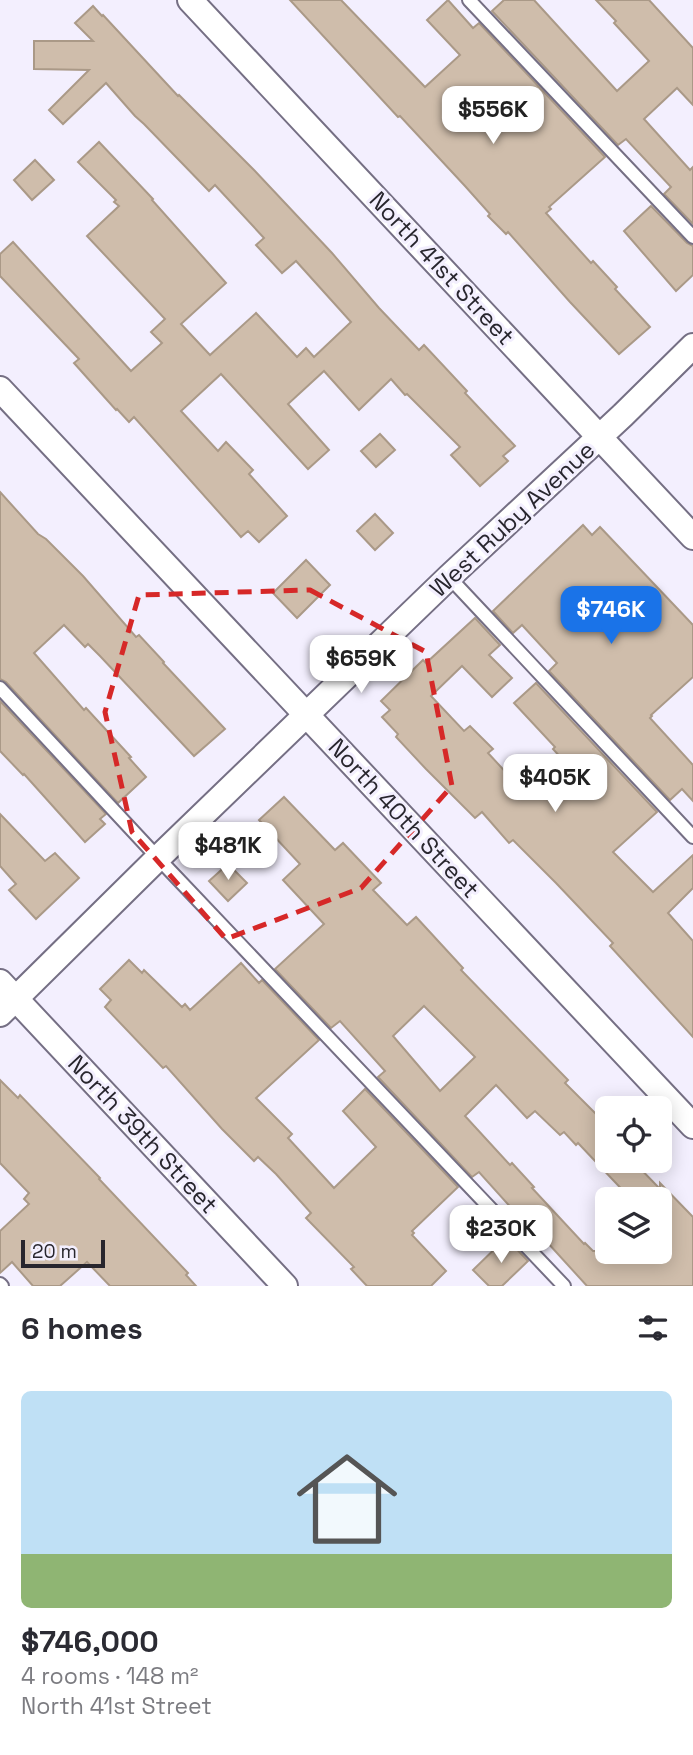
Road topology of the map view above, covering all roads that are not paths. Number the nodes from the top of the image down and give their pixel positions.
1 (190, 0) edge
2 (469, 0) edge
3 (693, 237) edge
4 (693, 346) edge
5 (0, 389) edge
6 (600, 436) junction
7 (693, 537) edge
8 (449, 577) junction
9 (0, 688) edge
10 (307, 715) junction
11 (693, 837) edge
12 (158, 858) junction
13 (5, 998) edge
14 (693, 1126) edge
15 (285, 1286) edge
16 (564, 1286) edge

1 - 6 street, North 41st Street
2 - 3 lane
4 - 6 street, West Ruby Avenue
5 - 10 street, North 40th Street
6 - 7 street, North 41st Street
6 - 8 street, West Ruby Avenue
8 - 10 street, West Ruby Avenue
8 - 11 lane
9 - 12 lane
10 - 12 street, West Ruby Avenue
10 - 14 street, North 40th Street
12 - 13 street, West Ruby Avenue
12 - 16 lane
13 - 15 street, North 39th Street

